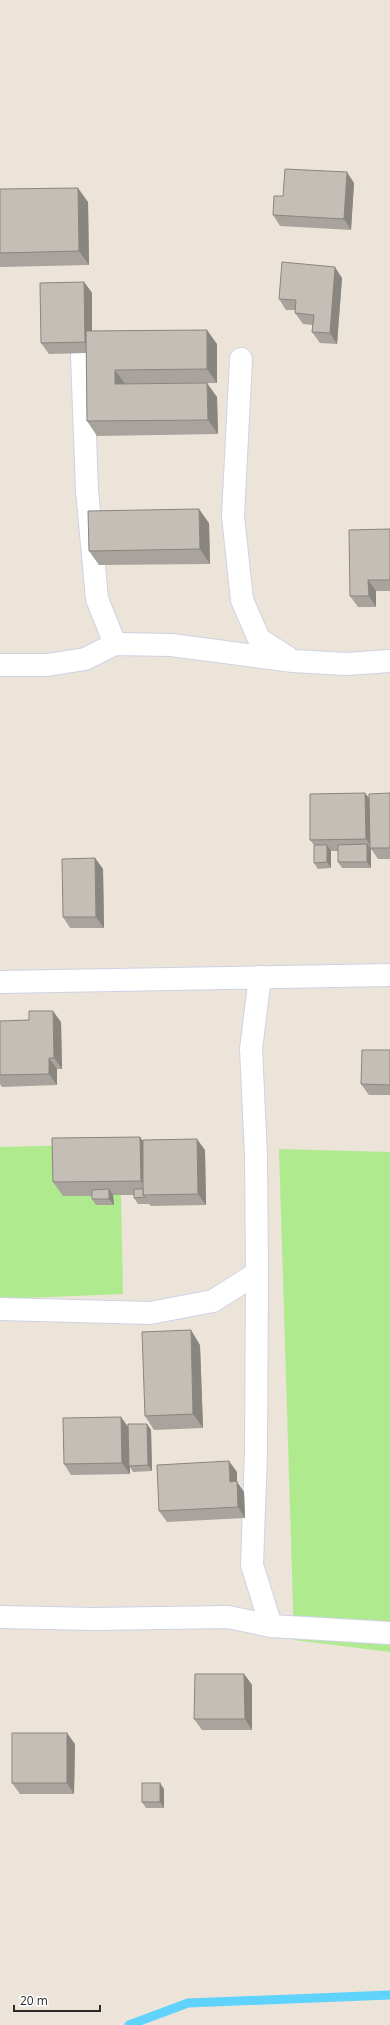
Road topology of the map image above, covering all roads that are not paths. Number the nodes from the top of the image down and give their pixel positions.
1 (82, 356) dead end
2 (241, 359) dead end
3 (115, 644) junction
4 (293, 661) junction
5 (390, 661) edge
6 (0, 665) edge
7 (390, 975) edge
8 (260, 977) junction
9 (0, 982) edge
10 (257, 1274) junction
11 (0, 1309) edge
12 (0, 1617) edge
13 (271, 1626) junction
14 (390, 1633) edge

1 - 3 street
2 - 4 street
3 - 4 street
3 - 6 street
4 - 5 street
7 - 8 street
8 - 9 street
8 - 10 street
10 - 11 street
10 - 13 street
12 - 13 street
13 - 14 street

